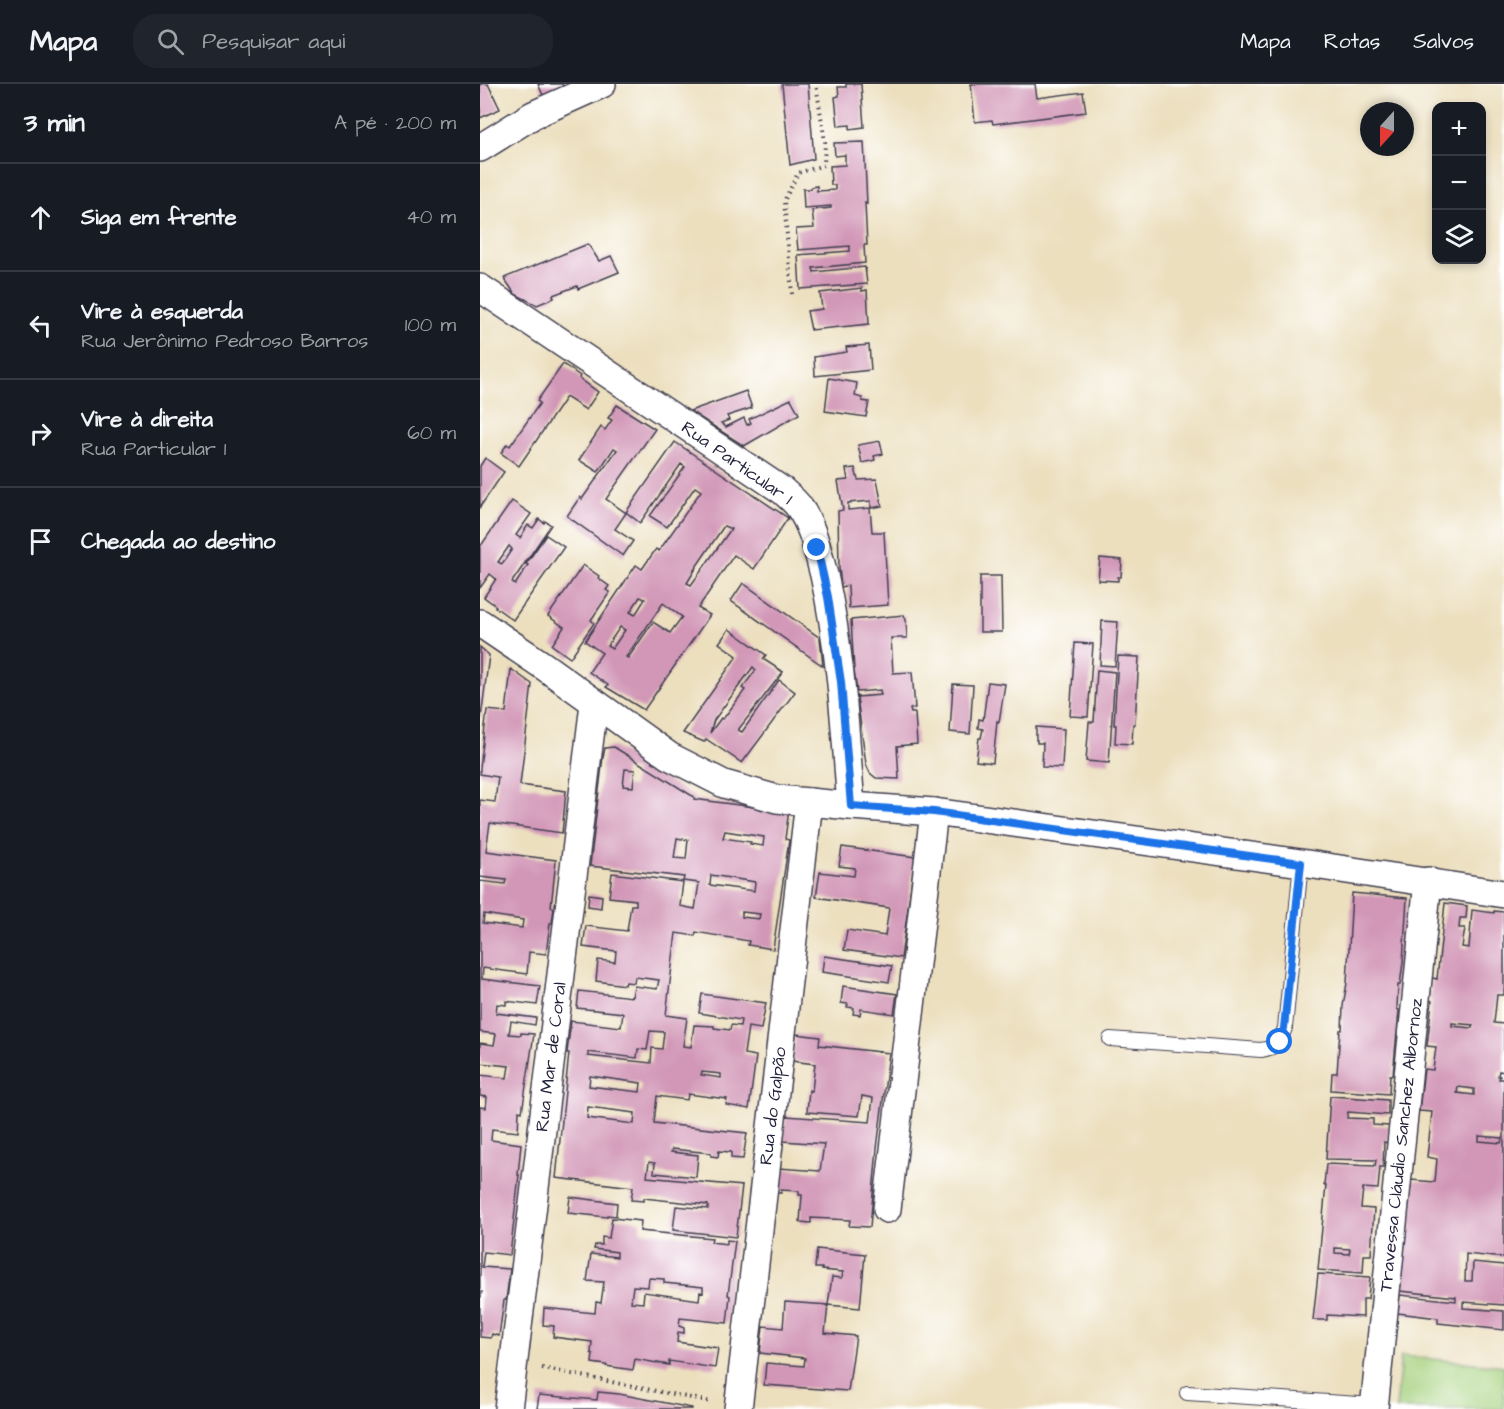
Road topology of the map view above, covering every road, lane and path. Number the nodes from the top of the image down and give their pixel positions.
1 (602, 84) edge
2 (816, 84) edge
3 (480, 148) edge
4 (480, 288) edge
5 (792, 294) dead end
6 (480, 623) edge
7 (594, 704) junction
8 (808, 802) junction
9 (851, 806) junction
10 (934, 812) junction
11 (1301, 863) junction
12 (1428, 882) junction
13 (1504, 894) edge
14 (1110, 1039) dead end
15 (887, 1209) dead end
16 (514, 1362) junction
17 (1187, 1393) dead end
18 (1374, 1407) edge
19 (738, 1408) edge
20 (508, 1409) edge

1 - 3 street
2 - 5 path
4 - 9 street, Rua Particular 1
6 - 7 street
7 - 8 street
7 - 16 street, Rua Mar de Coral
8 - 9 street
8 - 19 street, Rua do Galpão
9 - 10 street
10 - 11 street
10 - 15 street
11 - 12 street
11 - 14 lane
12 - 13 street
12 - 18 street, Travessa Cláudio Sanchez Albornoz
16 - 19 path
16 - 20 street, Rua Mar de Coral
17 - 18 lane

